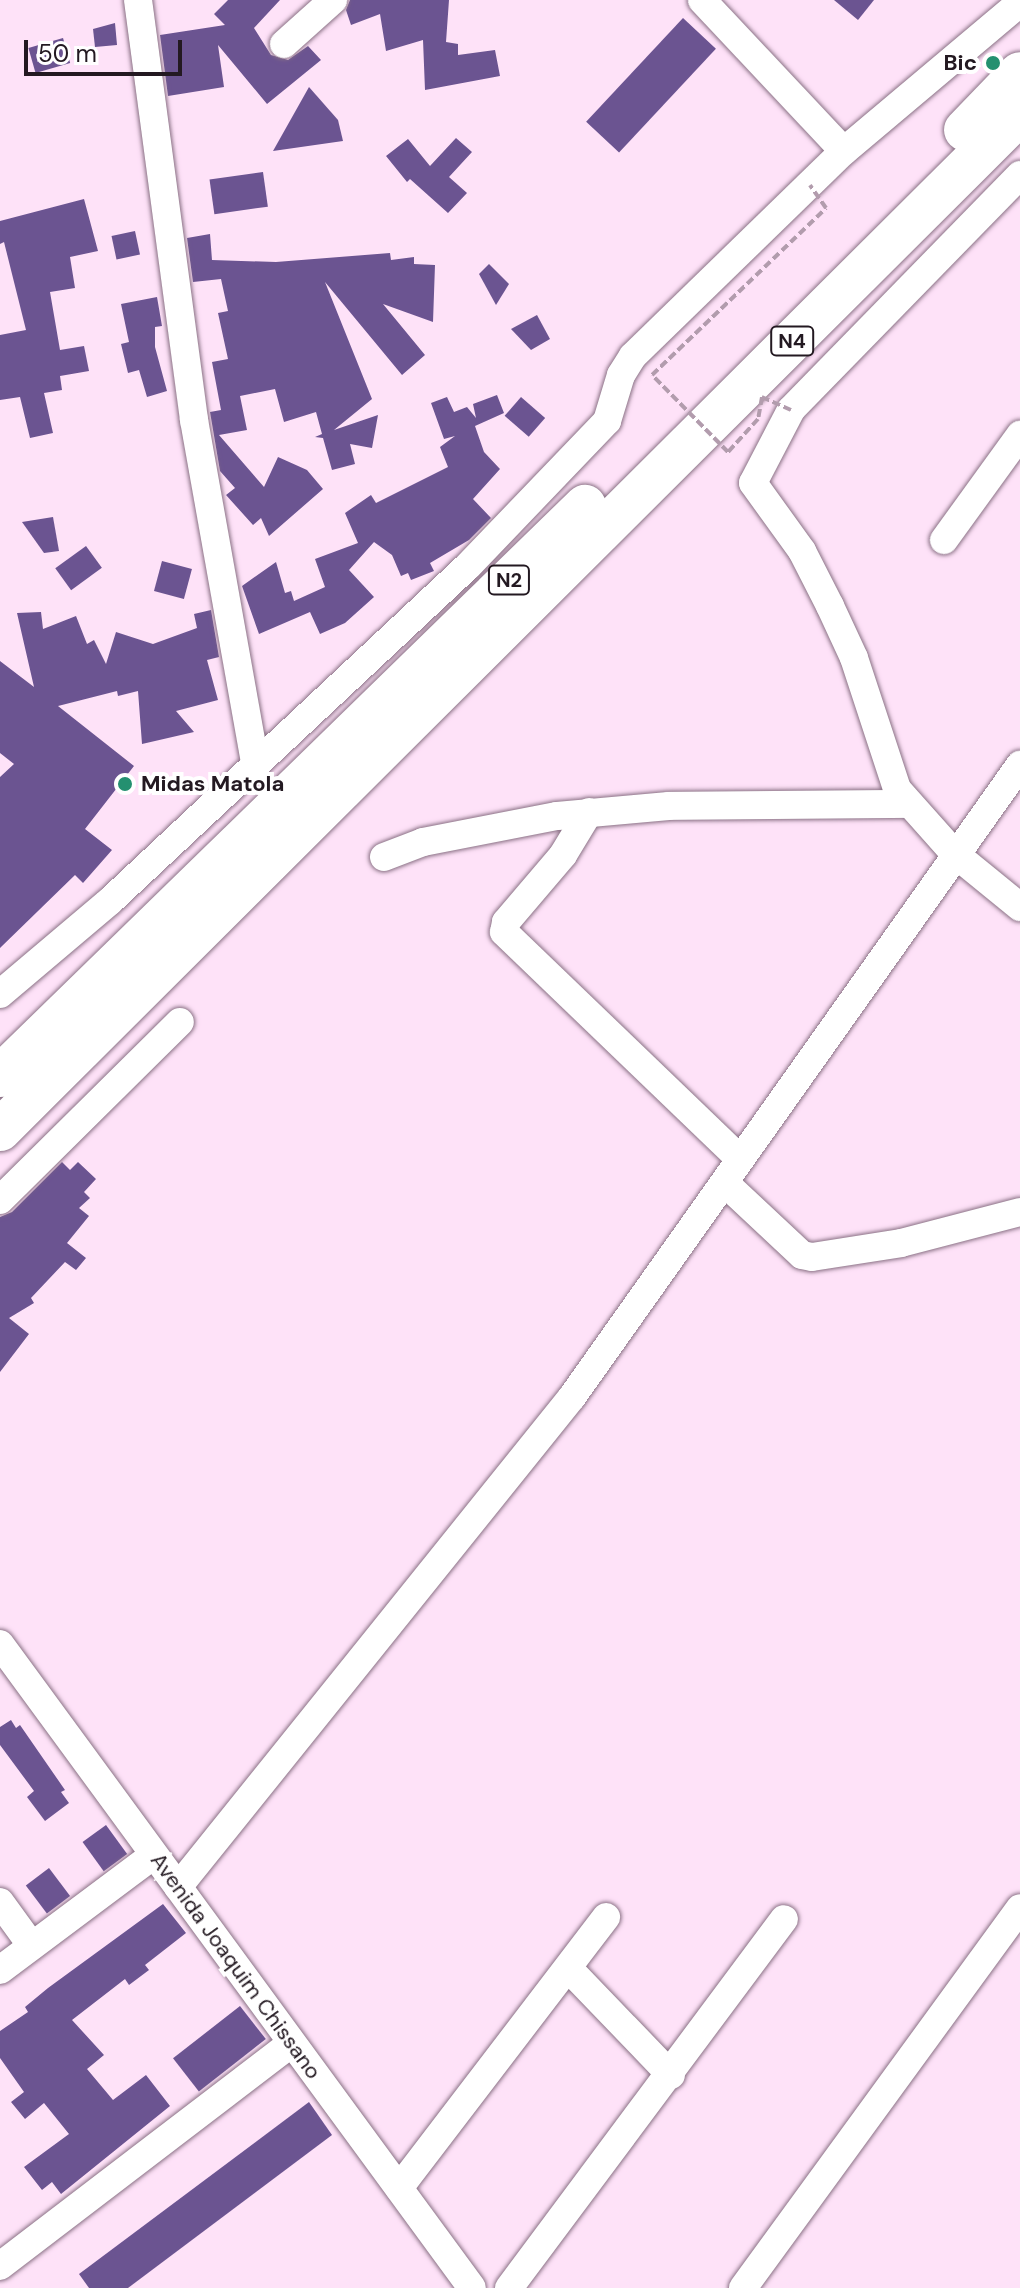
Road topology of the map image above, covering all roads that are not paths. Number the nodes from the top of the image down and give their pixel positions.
1 (138, 0) edge
2 (333, 0) edge
3 (702, 0) edge
4 (1020, 3) edge
5 (284, 44) dead end
6 (1018, 89) edge
7 (844, 151) junction
8 (1020, 175) edge
9 (1020, 435) edge
10 (944, 540) dead end
11 (563, 568) joint
12 (1020, 765) edge
13 (256, 767) junction
14 (907, 804) junction
15 (589, 812) junction
16 (955, 854) junction
17 (384, 857) dead end
18 (1020, 907) edge
19 (0, 994) edge
20 (180, 1022) dead end
21 (0, 1076) edge
22 (0, 1130) edge
23 (740, 1159) junction
24 (725, 1183) junction
25 (0, 1200) edge
26 (1020, 1212) edge
27 (0, 1644) edge
28 (154, 1855) junction
29 (178, 1887) junction
30 (0, 1902) edge
31 (1020, 1908) edge
32 (606, 1917) dead end
33 (784, 1919) dead end
34 (32, 1946) junction
35 (569, 1969) junction
36 (0, 1970) edge
37 (292, 2043) junction
38 (671, 2075) junction
39 (399, 2188) junction
40 (0, 2266) edge
41 (467, 2286) edge
42 (509, 2288) edge
43 (743, 2288) edge

1 - 13 street
2 - 5 street
3 - 7 street
4 - 7 street
6 - 11 highway, N4
6 - 21 highway, N2
7 - 13 street
8 - 14 street
9 - 10 street
11 - 22 highway, N2
12 - 16 street
13 - 19 street
14 - 15 street
14 - 16 street
15 - 17 street
15 - 23 street
16 - 18 street
16 - 23 street
20 - 25 street
23 - 24 street
24 - 26 street
24 - 29 street
27 - 28 street, Avenida Joaquim Chissano
28 - 29 street, Avenida Joaquim Chissano
28 - 34 street
29 - 37 street, Avenida Joaquim Chissano
30 - 34 street
31 - 43 street
32 - 35 street
33 - 38 street
34 - 36 street
35 - 38 street
35 - 39 street
37 - 39 street, Avenida Joaquim Chissano
37 - 40 street
38 - 42 street
39 - 41 street, Avenida Joaquim Chissano

